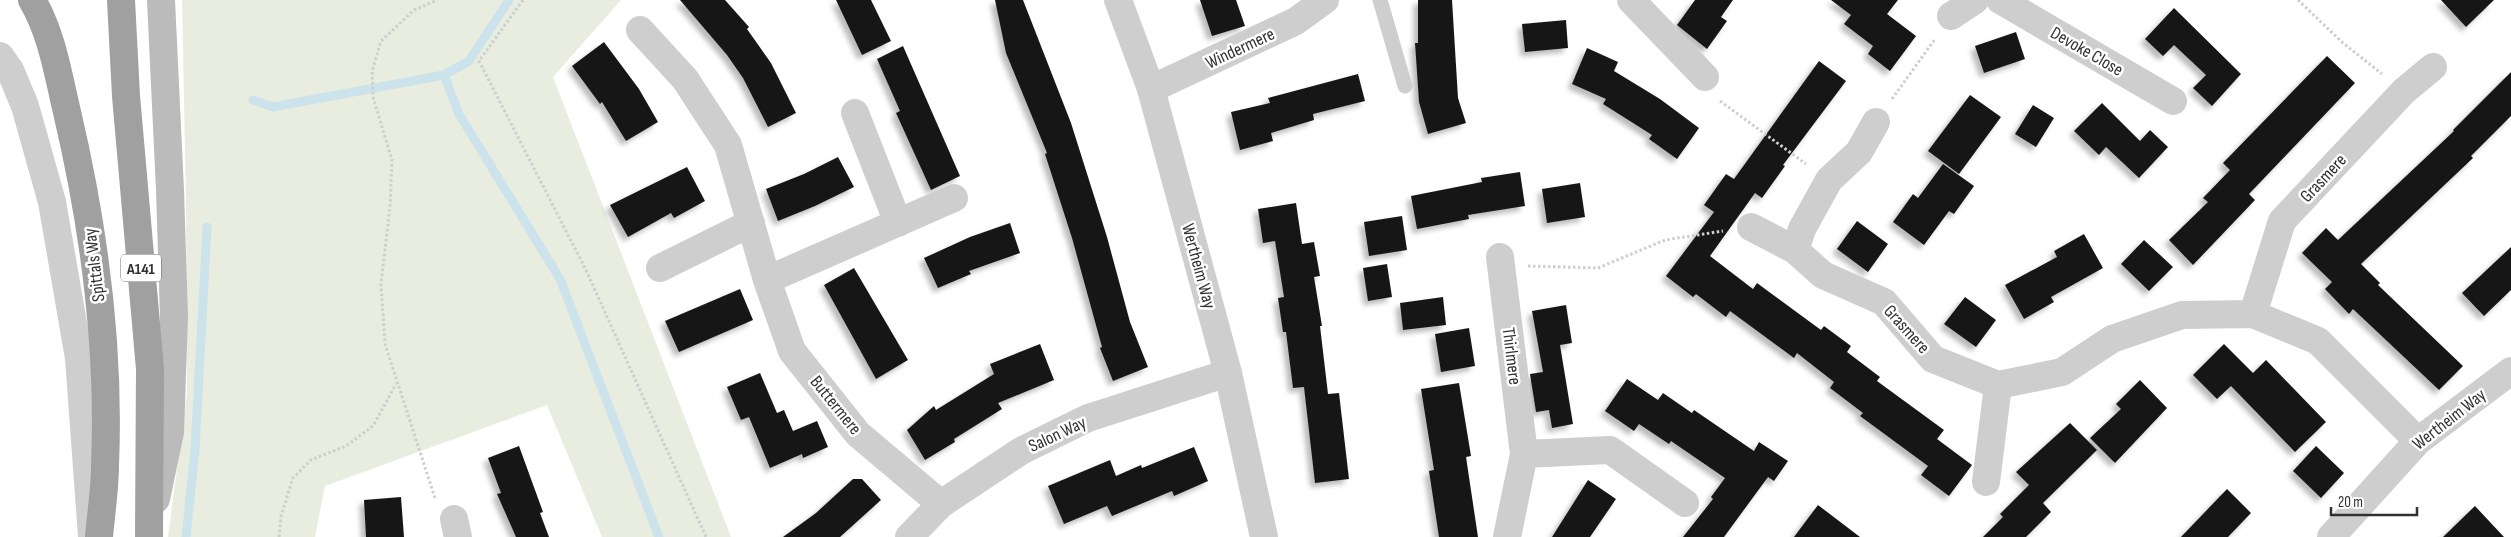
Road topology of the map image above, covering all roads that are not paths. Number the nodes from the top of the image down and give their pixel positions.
1 (32, 0) edge
2 (121, 0) edge
3 (161, 0) edge
4 (1118, 0) edge
5 (1325, 0) edge
6 (1380, 0) edge
7 (1631, 0) edge
8 (1975, 0) edge
9 (2000, 0) edge
10 (1951, 16) road end
11 (640, 30) dead end
12 (0, 56) edge
13 (2433, 67) dead end
14 (1705, 77) road end
15 (1405, 86) dead end
16 (1151, 89) junction
17 (2172, 101) dead end
18 (855, 113) dead end
19 (1876, 122) road end
20 (954, 198) dead end
21 (751, 223) junction
22 (898, 223) junction
23 (1751, 227) road end
24 (1795, 250) junction
25 (1500, 261) road end
26 (660, 268) dead end
27 (767, 280) junction
28 (2253, 314) junction
29 (2511, 371) edge
30 (1228, 373) junction
31 (1998, 385) junction
32 (2418, 441) junction
33 (1524, 454) junction
34 (1986, 482) dead end
35 (1685, 503) dead end
36 (942, 504) junction
37 (150, 530) edge
38 (92, 537) edge
39 (99, 537) edge
40 (909, 537) edge
41 (1264, 537) edge
42 (1507, 537) edge
43 (2331, 537) edge

1 - 39 highway, Spittals Way / A141
2 - 37 highway, A141
3 - 37 main road
4 - 16 street, Wertheim Way
5 - 16 street, Windermere
6 - 15 lane
7 - 14 street
8 - 10 street
9 - 17 street, Devoke Close
11 - 21 street, Buttermere
12 - 38 street
13 - 28 street, Grasmere
16 - 30 street, Wertheim Way
18 - 22 street
19 - 24 street
20 - 22 street
21 - 26 street
21 - 27 street, Buttermere
22 - 27 street
23 - 24 street, Grasmere
24 - 31 street, Grasmere
25 - 33 street, Thirlmere
27 - 36 street, Buttermere
28 - 31 street
28 - 32 street
29 - 32 street, Wertheim Way
30 - 36 street, Salon Way
30 - 41 street, Wertheim Way
31 - 34 street
32 - 43 street, Wertheim Way
33 - 35 street
33 - 42 street, Thirlmere
36 - 40 street, Salon Way

